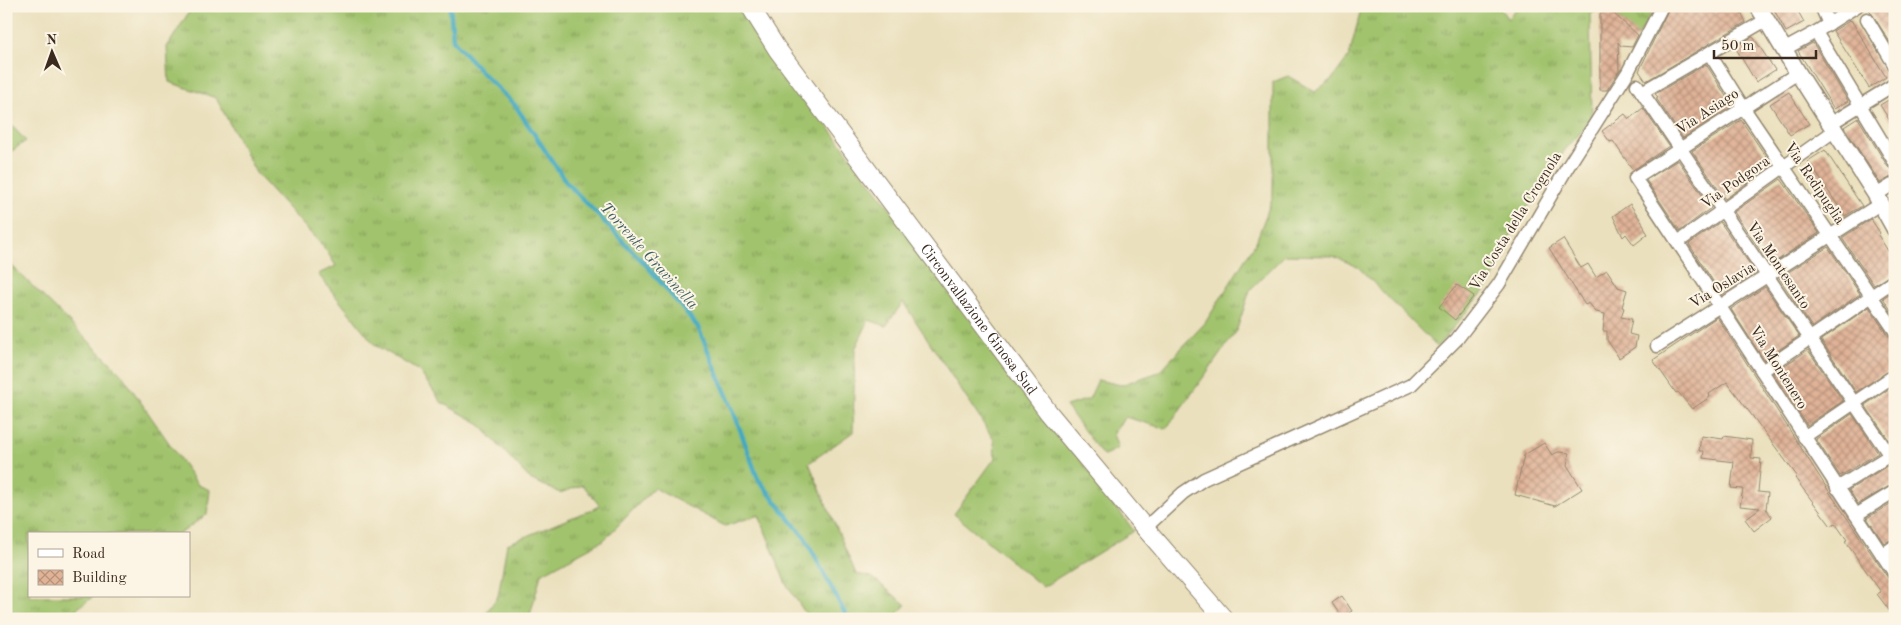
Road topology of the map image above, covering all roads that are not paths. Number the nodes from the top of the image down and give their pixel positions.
1 (750, 6) edge
2 (1662, 6) edge
3 (1821, 6) edge
4 (1857, 6) edge
5 (1762, 13) edge
6 (1867, 19) dead end
7 (1829, 24) junction
8 (1816, 32) junction
9 (1784, 49) junction
10 (1709, 53) junction
11 (1895, 66) edge
12 (1798, 73) junction
13 (1895, 84) edge
14 (1860, 105) junction
15 (1743, 107) junction
16 (1832, 127) junction
17 (1680, 148) junction
18 (1895, 163) edge
19 (1784, 167) junction
20 (1635, 178) joint
21 (1895, 183) edge
22 (1878, 200) junction
23 (1722, 210) junction
24 (1895, 228) edge
25 (1831, 235) junction
26 (1678, 242) junction
27 (1767, 276) junction
28 (1895, 280) edge
29 (1871, 296) junction
30 (1720, 305) junction
31 (1895, 331) edge
32 (1810, 338) junction
33 (1657, 346) dead end
34 (1762, 371) junction
35 (1895, 374) edge
36 (1854, 403) junction
37 (1804, 437) junction
38 (1893, 457) edge
39 (1837, 488) junction
40 (1895, 491) edge
41 (1856, 515) junction
42 (1145, 528) junction
43 (1895, 546) edge
44 (1882, 555) junction
45 (1895, 574) edge
46 (1224, 619) edge

1 - 42 main road, Circonvallazione Ginosa Sud
2 - 42 street, Via Costa della Crognola
3 - 7 street
4 - 7 street
5 - 9 street
5 - 10 street
6 - 11 street
7 - 8 street
8 - 9 street
8 - 14 street
9 - 12 street
10 - 15 street, Via Redipuglia
10 - 17 street, Via Montesanto
12 - 15 street, Via Asiago
12 - 16 street
13 - 14 street, Via Podgora
14 - 16 street, Via Podgora
14 - 18 street
15 - 17 street, Via Asiago
15 - 19 street, Via Redipuglia
16 - 19 street, Via Podgora
16 - 22 street
17 - 20 street, Via Asiago
17 - 23 street, Via Montesanto
19 - 23 street, Via Podgora
19 - 25 street, Via Redipuglia
20 - 26 street, Via Montenero
21 - 22 street, Via Oslavia
22 - 24 street
22 - 25 street, Via Oslavia
23 - 26 street, Via Podgora
23 - 27 street, Via Montesanto
25 - 27 street, Via Oslavia
25 - 29 street, Via Redipuglia
26 - 30 street, Via Montenero
27 - 30 street, Via Oslavia
27 - 32 street, Via Montesanto
28 - 29 street
29 - 31 street, Via Redipuglia
29 - 32 street
30 - 33 street, Via Oslavia
30 - 34 street, Via Montenero
32 - 34 street
32 - 36 street, Via Montesanto
34 - 37 street, Via Montenero
35 - 36 street
36 - 37 street
36 - 38 street, Via Montesanto
37 - 39 street, Via Montenero
38 - 39 street
39 - 41 street, Via Montenero
40 - 41 street
41 - 44 street, Via Montenero
42 - 46 main road, Circonvallazione Ginosa Sud
43 - 44 street
44 - 45 street, Via Montenero

